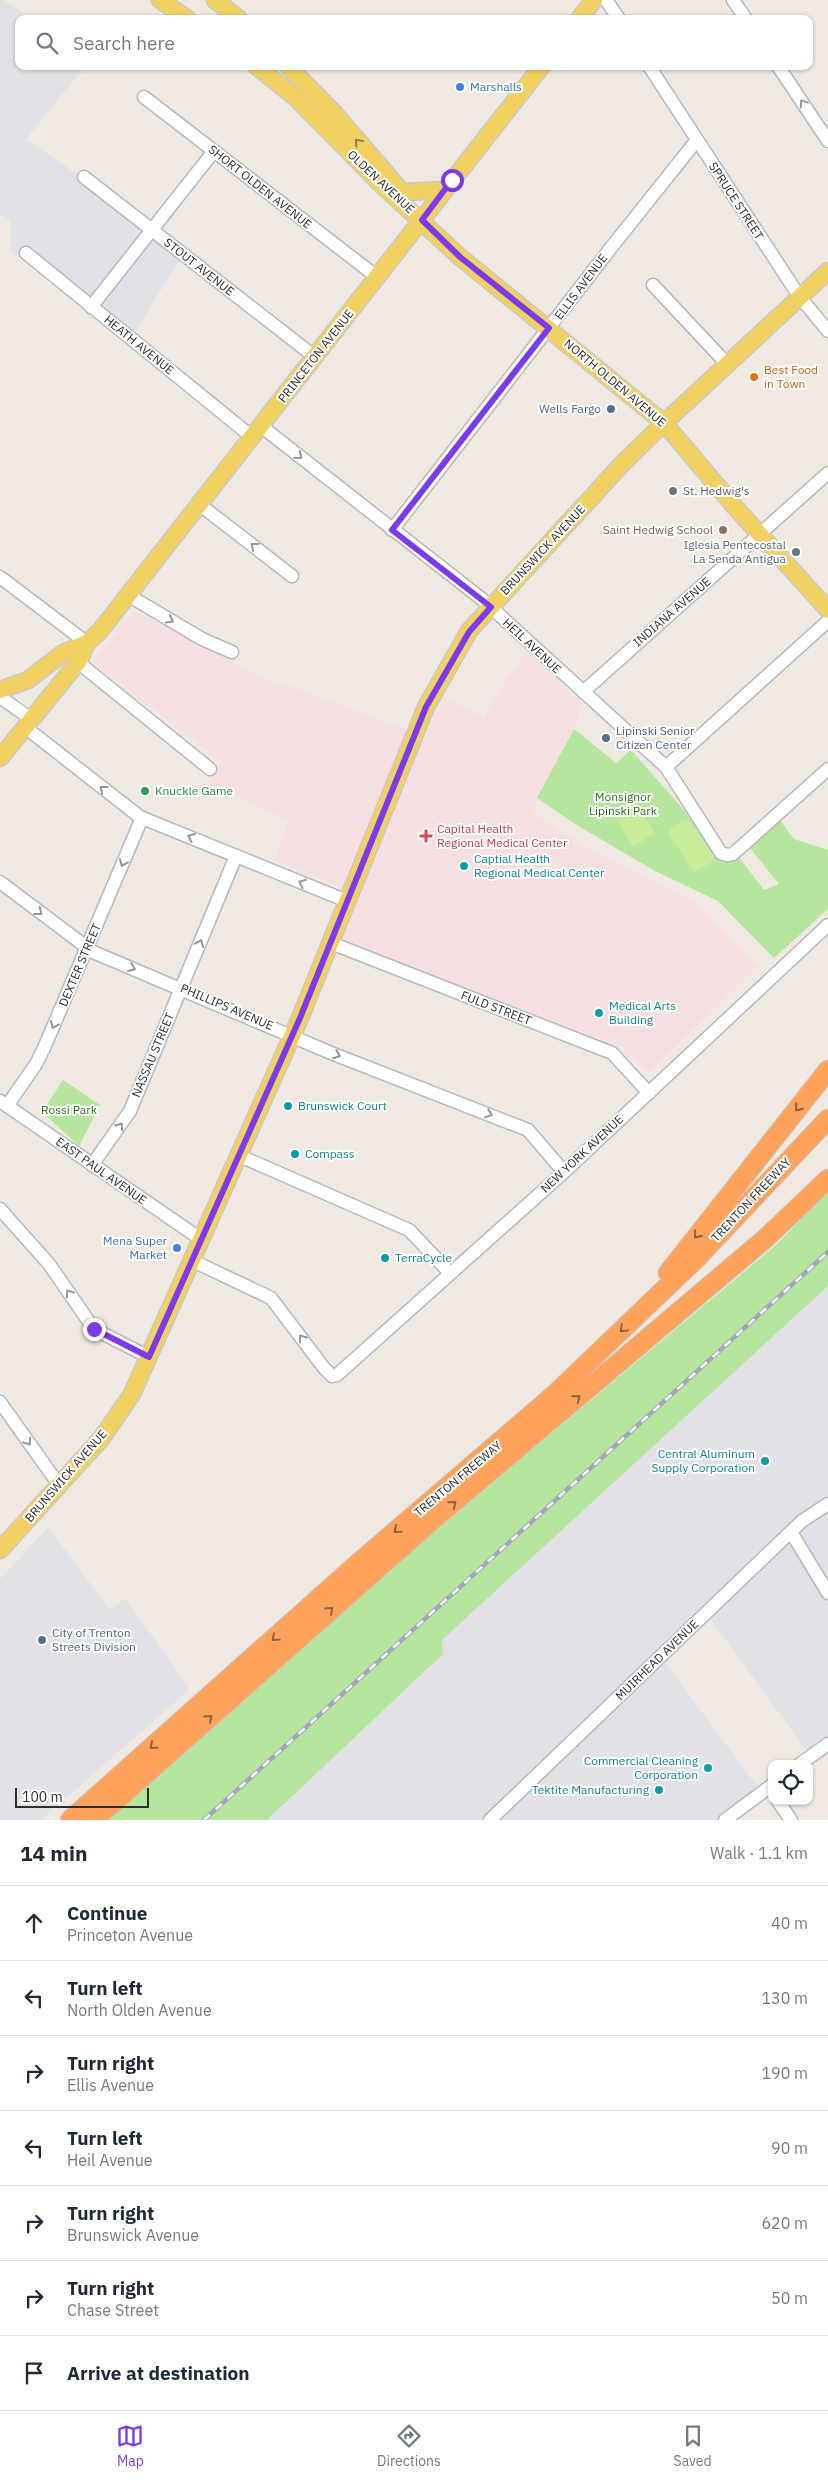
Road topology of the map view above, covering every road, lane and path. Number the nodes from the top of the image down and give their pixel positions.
1 (160, 0) edge
2 (215, 0) edge
3 (594, 0) edge
4 (606, 0) edge
5 (733, 0) edge
6 (182, 15) edge
7 (228, 15) edge
8 (582, 15) edge
9 (616, 15) edge
10 (743, 15) edge
11 (261, 70) edge
12 (292, 70) edge
13 (539, 70) edge
14 (653, 70) edge
15 (781, 70) edge
16 (306, 84) junction
17 (144, 97) dead end
18 (295, 97) junction
19 (697, 140) junction
20 (828, 140) edge
21 (214, 151) junction
22 (84, 176) dead end
23 (445, 190) junction
24 (403, 192) junction
25 (422, 220) junction
26 (152, 230) junction
27 (26, 253) dead end
28 (828, 271) edge
29 (377, 276) junction
30 (653, 285) dead end
31 (799, 296) junction
32 (91, 307) junction
33 (549, 328) junction
34 (828, 330) edge
35 (315, 357) junction
36 (727, 364) junction
37 (664, 423) junction
38 (257, 431) junction
39 (828, 474) edge
40 (200, 504) junction
41 (392, 530) junction
42 (761, 534) junction
43 (0, 576) edge
44 (292, 576) dead end
45 (128, 595) junction
46 (491, 607) junction
47 (828, 610) edge
48 (828, 621) edge
49 (87, 643) junction
50 (232, 652) dead end
51 (79, 661) junction
52 (28, 680) junction
53 (0, 690) edge
54 (584, 692) junction
55 (0, 697) edge
56 (28, 723) junction
57 (0, 758) edge
58 (666, 767) junction
59 (828, 769) edge
60 (210, 770) dead end
61 (144, 818) junction
62 (236, 856) junction
63 (0, 882) edge
64 (347, 901) junction
65 (828, 925) edge
66 (331, 943) junction
67 (88, 949) junction
68 (181, 988) junction
69 (292, 1036) junction
70 (828, 1070) edge
71 (648, 1093) junction
72 (4, 1104) edge
73 (828, 1119) edge
74 (240, 1156) junction
75 (92, 1165) junction
76 (828, 1169) edge
77 (564, 1172) junction
78 (828, 1178) edge
79 (814, 1193) junction
80 (0, 1209) edge
81 (202, 1240) junction
82 (193, 1261) junction
83 (450, 1273) junction
84 (642, 1310) junction
85 (149, 1357) junction
86 (0, 1402) edge
87 (59, 1485) junction
88 (828, 1504) edge
89 (791, 1532) junction
90 (0, 1550) edge
91 (828, 1593) edge
92 (828, 1744) edge
93 (806, 1760) edge
94 (768, 1790) edge
95 (781, 1805) edge
96 (70, 1820) edge
97 (94, 1820) edge
98 (490, 1820) edge
99 (725, 1820) edge
100 (792, 1820) edge

1 - 6 main road
2 - 7 main road
3 - 8 main road
4 - 9 street
5 - 10 street
11 - 18 main road, OLDEN AVENUE
12 - 16 main road, OLDEN AVENUE
13 - 23 main road, PRINCETON AVENUE
14 - 19 street, SPRUCE STREET
20 -> 15 street
16 - 18 main road
24 -> 16 main road, OLDEN AVENUE
17 - 21 street, SHORT OLDEN AVENUE
18 - 25 main road, OLDEN AVENUE
19 - 31 street, SPRUCE STREET
19 - 33 street, ELLIS AVENUE
21 - 26 street
21 - 29 street, SHORT OLDEN AVENUE
22 - 26 street, STOUT AVENUE
23 - 24 main road
23 - 25 main road, PRINCETON AVENUE
24 - 25 main road, OLDEN AVENUE
25 - 29 main road, PRINCETON AVENUE
25 - 33 main road, NORTH OLDEN AVENUE
26 - 32 street
26 - 35 street, STOUT AVENUE
27 - 32 street, HEATH AVENUE
28 - 31 main road, BRUNSWICK AVENUE
29 - 35 main road, PRINCETON AVENUE
30 - 36 street
31 - 34 street, SPRUCE STREET
31 - 36 main road, BRUNSWICK AVENUE
32 - 38 street, HEATH AVENUE
33 - 37 main road, NORTH OLDEN AVENUE
33 - 41 street, ELLIS AVENUE
35 - 38 main road, PRINCETON AVENUE
36 - 37 main road, BRUNSWICK AVENUE
37 - 42 main road, NORTH OLDEN AVENUE
37 - 46 main road, BRUNSWICK AVENUE
38 - 40 main road, PRINCETON AVENUE
38 -> 41 street, HEIL AVENUE
39 - 42 street, INDIANA AVENUE
44 -> 40 street
40 - 45 main road, PRINCETON AVENUE
41 - 46 street, HEIL AVENUE
42 - 47 main road, NORTH OLDEN AVENUE
42 - 54 street, INDIANA AVENUE
43 - 49 street
45 - 49 main road, PRINCETON AVENUE
45 -> 50 street
46 - 54 street, HEIL AVENUE
46 - 64 main road, BRUNSWICK AVENUE
48 - 58 street
49 - 51 main road
49 - 52 main road
51 - 52 main road
51 - 56 main road
51 - 60 street
52 - 53 main road
54 - 58 street, HEIL AVENUE
55 - 56 street
56 - 57 main road
61 -> 56 street
58 - 59 street, HEIL AVENUE
62 -> 61 street
61 -> 67 street, DEXTER STREET
64 -> 62 street
68 -> 62 street, NASSAU STREET
63 -> 67 street, PHILLIPS AVENUE
64 - 66 main road, BRUNSWICK AVENUE
65 - 71 street, NEW YORK AVENUE
66 - 69 main road, BRUNSWICK AVENUE
66 - 71 street, FULD STREET
67 -> 68 street, PHILLIPS AVENUE
67 -> 72 street, DEXTER STREET
68 - 69 street, PHILLIPS AVENUE
75 -> 68 street, NASSAU STREET
69 - 74 main road, BRUNSWICK AVENUE
69 -> 77 street, PHILLIPS AVENUE
70 -> 84 highway
71 - 77 street, NEW YORK AVENUE
72 - 75 street, EAST PAUL AVENUE
73 - 84 highway, TRENTON FREEWAY
74 - 81 main road, BRUNSWICK AVENUE
74 - 83 street
75 - 81 street, EAST PAUL AVENUE
76 - 79 highway
77 - 83 street, NEW YORK AVENUE
78 - 79 highway, TRENTON FREEWAY
97 -> 79 highway, TRENTON FREEWAY
85 -> 80 street
81 - 82 main road, BRUNSWICK AVENUE
83 -> 82 street, NEW YORK AVENUE
82 - 85 main road, BRUNSWICK AVENUE
84 -> 96 highway, TRENTON FREEWAY
85 - 87 main road, BRUNSWICK AVENUE
86 -> 87 street
87 - 90 main road, BRUNSWICK AVENUE
88 - 89 street, MUIRHEAD AVENUE
89 - 91 street
89 - 98 street, MUIRHEAD AVENUE
92 - 93 street
94 - 99 street
95 - 100 street

